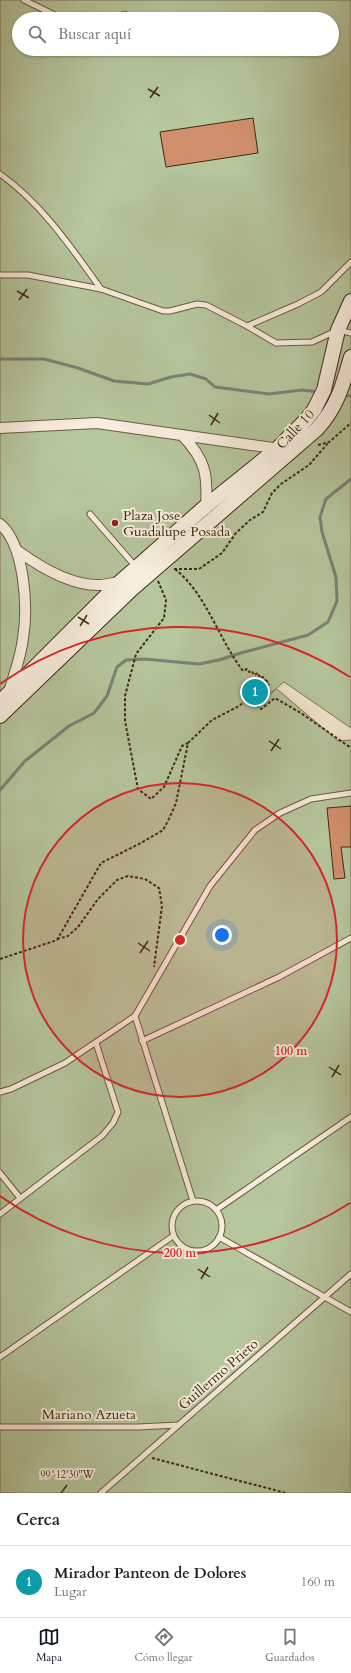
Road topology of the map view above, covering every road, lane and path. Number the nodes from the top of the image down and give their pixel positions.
1 (24, 0) edge
2 (49, 12) edge
3 (0, 174) edge
4 (351, 262) edge
5 (0, 275) edge
6 (101, 289) junction
7 (351, 301) edge
8 (247, 326) junction
9 (345, 332) edge
10 (351, 357) edge
11 (351, 422) edge
12 (0, 428) edge
13 (182, 435) junction
14 (329, 442) junction
15 (278, 448) junction
16 (296, 448) junction
17 (206, 506) junction
18 (90, 514) dead end
19 (0, 524) edge
20 (205, 526) junction
21 (18, 551) junction
22 (171, 563) junction
23 (136, 568) junction
24 (154, 570) junction
25 (126, 585) junction
26 (266, 681) junction
27 (4, 699) edge
28 (0, 716) edge
29 (188, 743) junction
30 (351, 748) edge
31 (351, 793) edge
32 (351, 938) edge
33 (57, 940) junction
34 (0, 959) edge
35 (152, 986) junction
36 (136, 1016) junction
37 (142, 1041) junction
38 (96, 1043) junction
39 (0, 1092) edge
40 (351, 1117) edge
41 (0, 1173) edge
42 (20, 1198) junction
43 (193, 1201) junction
44 (216, 1210) junction
45 (0, 1214) edge
46 (173, 1236) junction
47 (219, 1237) junction
48 (351, 1274) edge
49 (325, 1297) junction
50 (351, 1312) edge
51 (0, 1357) edge
52 (178, 1425) junction
53 (0, 1427) edge
54 (143, 1456) junction
55 (101, 1493) edge
56 (286, 1493) edge

1 - 2 lane
3 - 6 lane
4 - 8 lane
5 - 6 lane
6 - 8 lane
7 - 9 street, Calle 10
8 - 9 lane
9 - 15 street, Calle 10
10 - 16 street, Calle 10
11 - 14 path
12 - 13 street
13 - 15 street
13 - 17 street
14 - 16 path
14 - 22 path
15 - 16 street
15 - 17 street, Calle 10
16 - 20 street, Calle 10
17 - 20 street
17 - 23 street, Calle 10
18 - 23 lane
19 - 21 street
20 - 22 street, Calle 10
21 - 25 street
21 - 27 street
22 - 24 street, Calle 10
22 - 26 path
23 - 25 street, Calle 10
24 - 25 street, Calle 10
24 - 29 path
25 - 27 street
25 - 28 street
26 - 29 path
26 - 30 path
29 - 33 path
31 - 35 lane
32 - 37 lane
33 - 34 path
33 - 35 path
35 - 36 lane
36 - 37 lane
36 - 38 lane
37 - 43 lane
38 - 39 lane
38 - 42 lane
40 - 44 lane
41 - 42 lane
42 - 45 lane
43 - 44 lane
43 - 46 lane
44 - 47 lane
46 - 47 lane
46 - 51 lane
47 - 49 lane
48 - 49 lane, Guillermo Prieto
49 - 50 lane
49 - 52 lane, Guillermo Prieto
52 - 53 lane, Mariano Azueta
52 - 54 lane, Guillermo Prieto
54 - 55 lane, Guillermo Prieto
54 - 56 path

